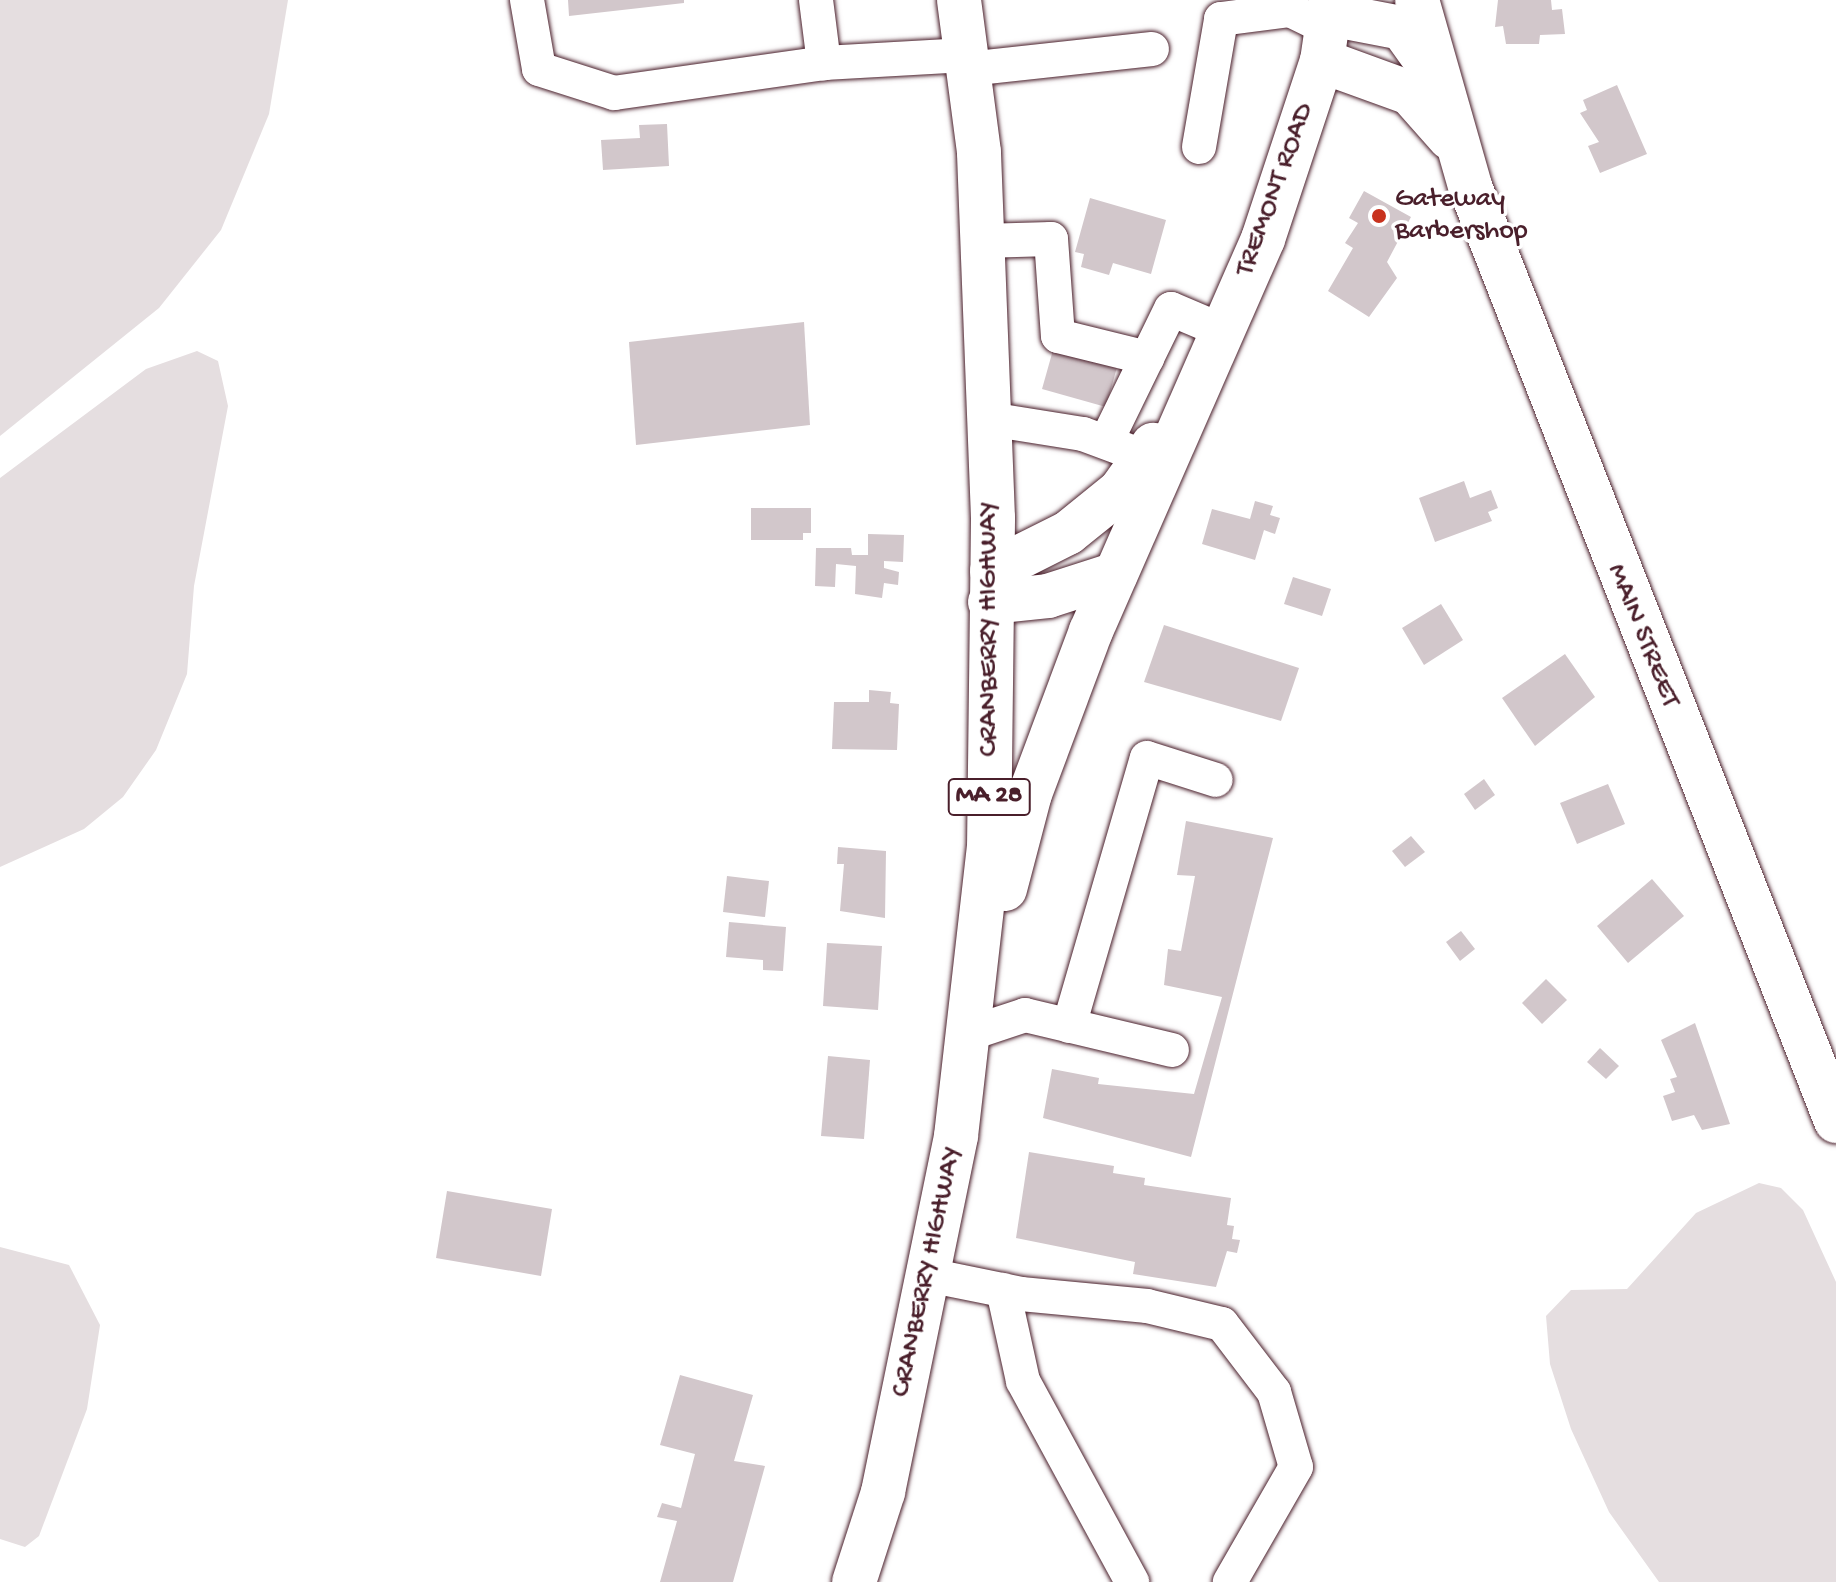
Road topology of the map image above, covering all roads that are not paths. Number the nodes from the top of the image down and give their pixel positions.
1 (527, 0) edge
2 (816, 0) edge
3 (959, 0) edge
4 (1417, 0) edge
5 (1327, 26) edge
6 (1152, 49) dead end
7 (967, 62) junction
8 (824, 63) junction
9 (1436, 75) junction
10 (1199, 147) dead end
11 (1458, 147) junction
12 (982, 241) junction
13 (1223, 331) junction
14 (1147, 358) junction
15 (1203, 375) junction
16 (989, 419) junction
17 (1125, 450) junction
18 (1116, 574) junction
19 (991, 586) junction
20 (1216, 780) dead end
21 (1069, 1026) junction
22 (968, 1028) junction
23 (1172, 1050) dead end
24 (1836, 1121) edge
25 (928, 1275) junction
26 (1003, 1290) junction
27 (855, 1581) edge
28 (1132, 1582) edge
29 (1230, 1582) edge

1 - 8 lane
2 - 8 lane
3 - 7 main road, CRANBERRY HIGHWAY / MA 28
4 - 9 main road, MAIN STREET
5 - 9 main road, MAIN STREET
5 - 10 lane
5 - 11 main road, MAIN STREET
5 - 13 main road, TREMONT ROAD
6 - 7 lane
7 - 8 lane
7 - 12 main road, CRANBERRY HIGHWAY / MA 28
9 - 11 main road, MAIN STREET
11 - 24 main road, MAIN STREET
12 - 14 lane
12 - 16 main road, CRANBERRY HIGHWAY / MA 28
13 - 14 lane
13 - 15 main road, TREMONT ROAD
14 - 17 lane
15 - 17 main road, TREMONT ROAD
15 - 18 main road, TREMONT ROAD
16 - 17 lane
16 - 19 main road, CRANBERRY HIGHWAY / MA 28
17 - 19 main road, TREMONT ROAD
18 - 19 main road
18 - 22 main road, TREMONT ROAD
19 - 22 main road, CRANBERRY HIGHWAY / MA 28
20 - 21 lane
21 - 22 lane
21 - 23 lane
22 - 25 main road, CRANBERRY HIGHWAY / MA 28
25 - 26 lane
25 - 27 main road, CRANBERRY HIGHWAY / MA 28
26 - 28 lane
26 - 29 lane

